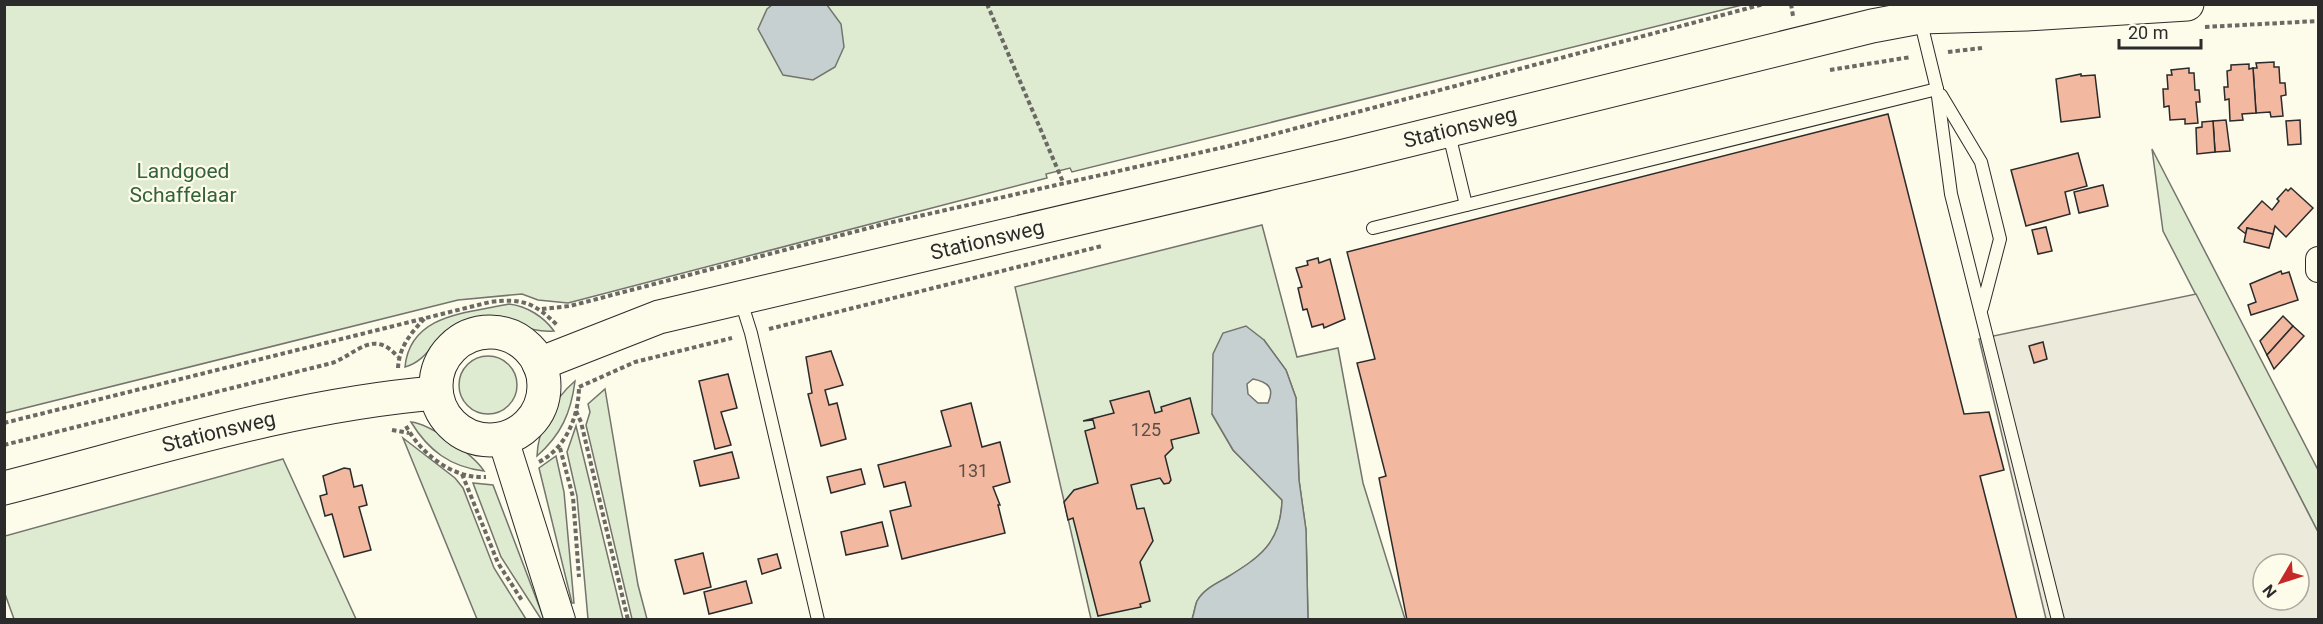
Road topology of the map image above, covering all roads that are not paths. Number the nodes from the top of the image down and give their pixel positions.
1 (2187, 4) edge
2 (1920, 17) junction
3 (1937, 89) junction
4 (1448, 129) junction
5 (1466, 205) junction
6 (1373, 228) dead end
7 (2319, 259) edge
8 (2319, 270) edge
9 (740, 297) junction
10 (1982, 310) junction
11 (539, 364) junction
12 (436, 393) junction
13 (503, 439) junction
14 (4, 488) edge
15 (560, 620) edge
16 (818, 620) edge
17 (2058, 620) edge

1 - 2 main road, Stationsweg
2 - 3 lane
2 - 4 main road, Stationsweg
3 - 5 lane
3 - 10 lane
3 - 10 lane
4 - 5 lane
4 - 9 main road, Stationsweg
5 - 6 lane
7 - 8 street
9 - 11 main road, Stationsweg
9 - 16 lane
10 - 17 lane
11 - 12 main road
11 - 13 main road
12 - 13 main road
12 - 14 main road, Stationsweg
13 - 15 street

